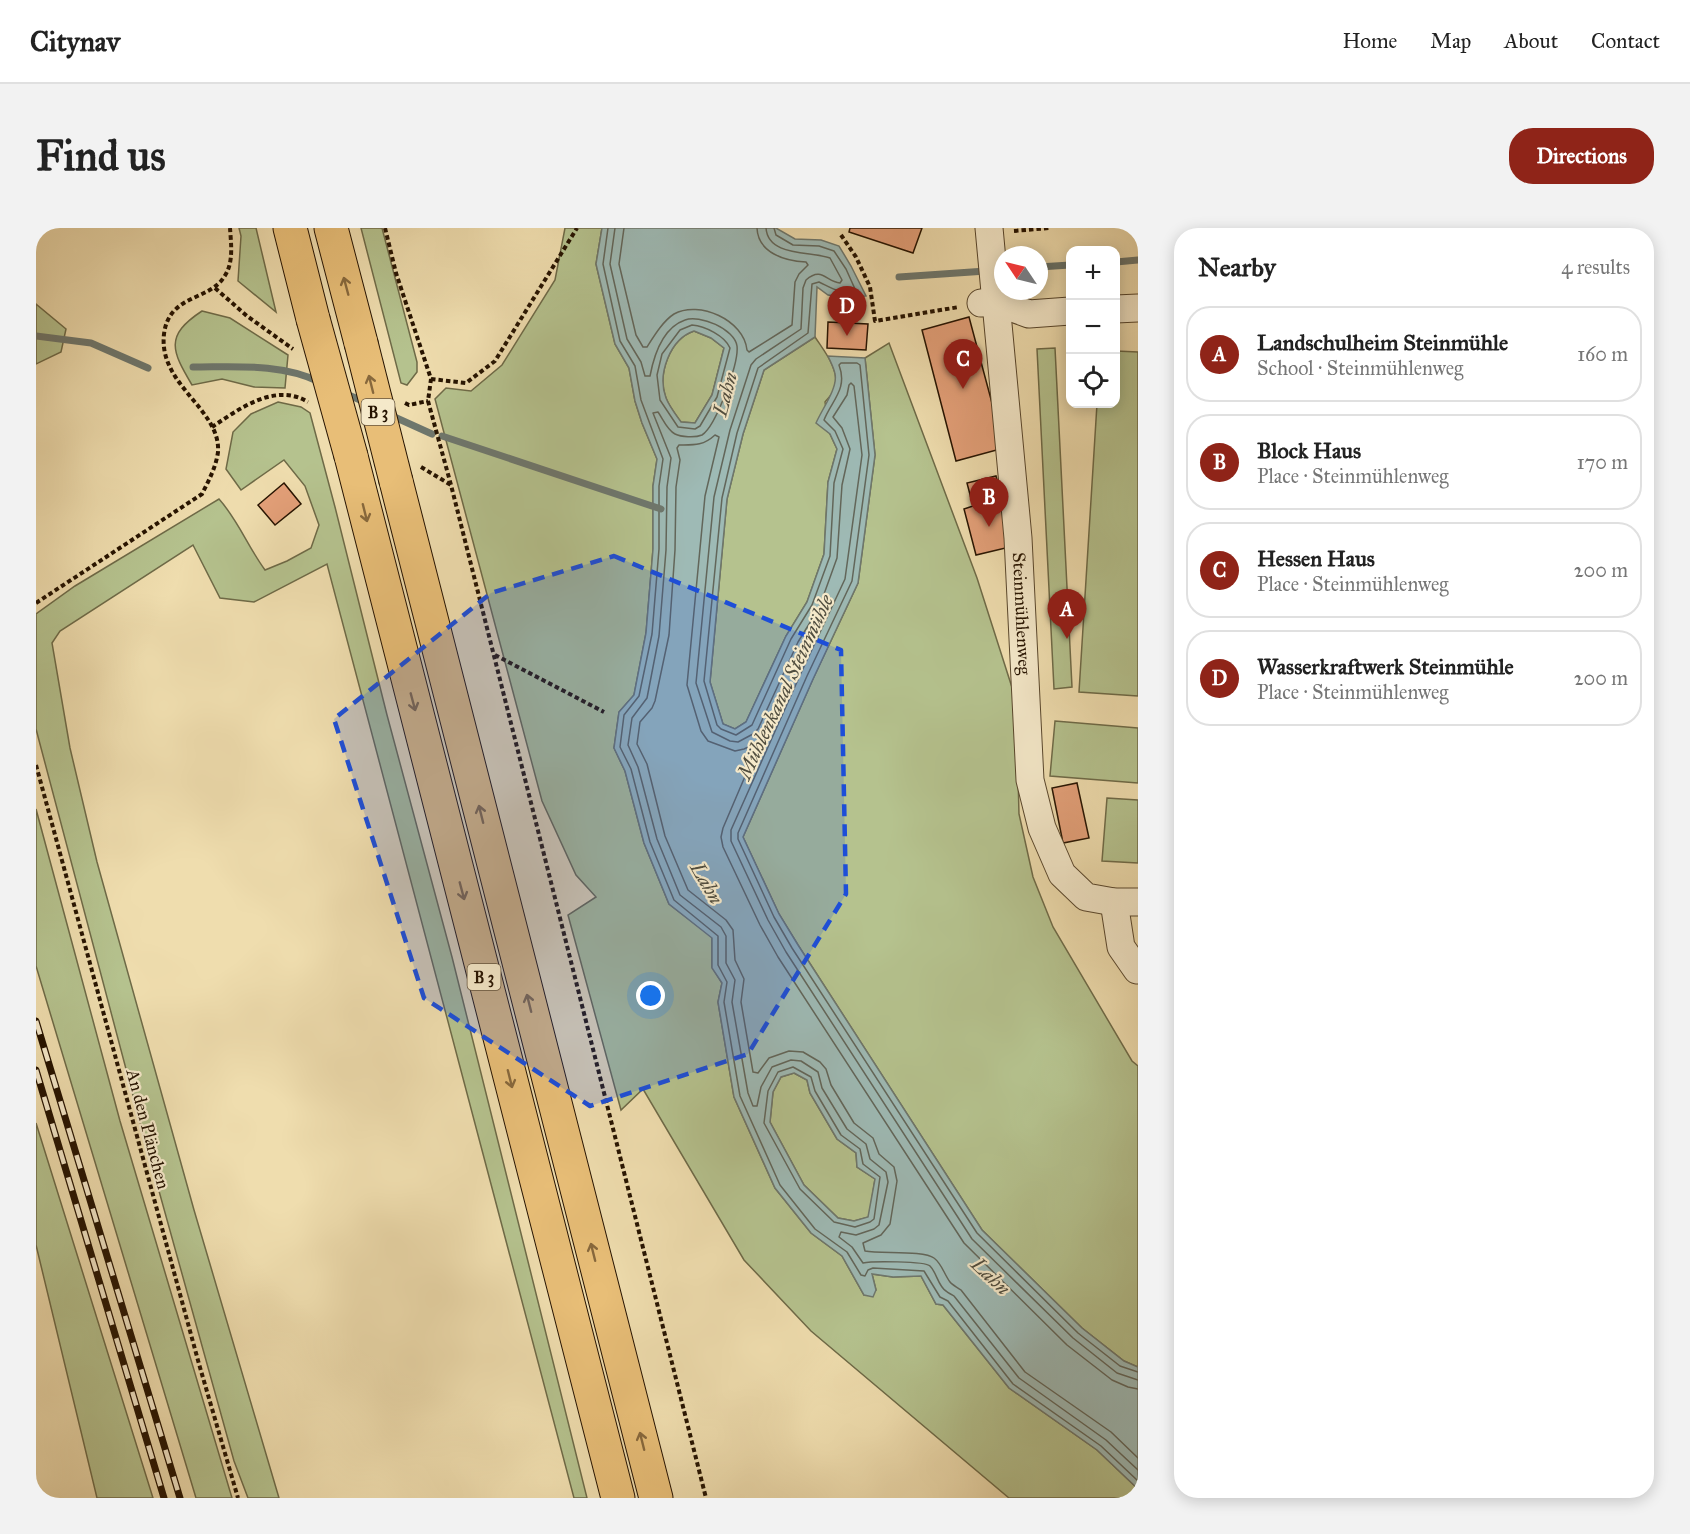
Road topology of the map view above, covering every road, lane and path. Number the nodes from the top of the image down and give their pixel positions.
1 (230, 228) edge
2 (290, 228) edge
3 (331, 228) edge
4 (385, 228) edge
5 (577, 228) edge
6 (1049, 228) edge
7 (841, 235) dead end
8 (990, 237) edge
9 (215, 288) junction
10 (989, 296) junction
11 (1138, 308) edge
12 (1120, 309) edge
13 (1066, 311) edge
14 (296, 351) dead end
15 (431, 379) junction
16 (299, 396) dead end
17 (212, 427) junction
18 (36, 603) edge
19 (494, 655) junction
20 (604, 712) dead end
21 (36, 765) edge
22 (1126, 902) edge
23 (1137, 970) edge
24 (238, 1498) edge
25 (618, 1498) edge
26 (656, 1498) edge
27 (706, 1498) edge

1 - 9 path
2 -> 25 highway, B 3, bridge
26 -> 3 highway, B 3, bridge
4 - 15 path
5 - 15 path
6 - 8 path
7 - 10 path
8 - 10 street, Steinmühlenweg
9 - 14 path
9 - 17 path
10 - 13 street
10 - 22 street, Steinmühlenweg
11 - 12 street
15 - 19 path
16 - 17 path
17 - 18 path
19 - 20 path
19 - 27 path
21 - 24 path, An den Plänchen
22 - 23 street

